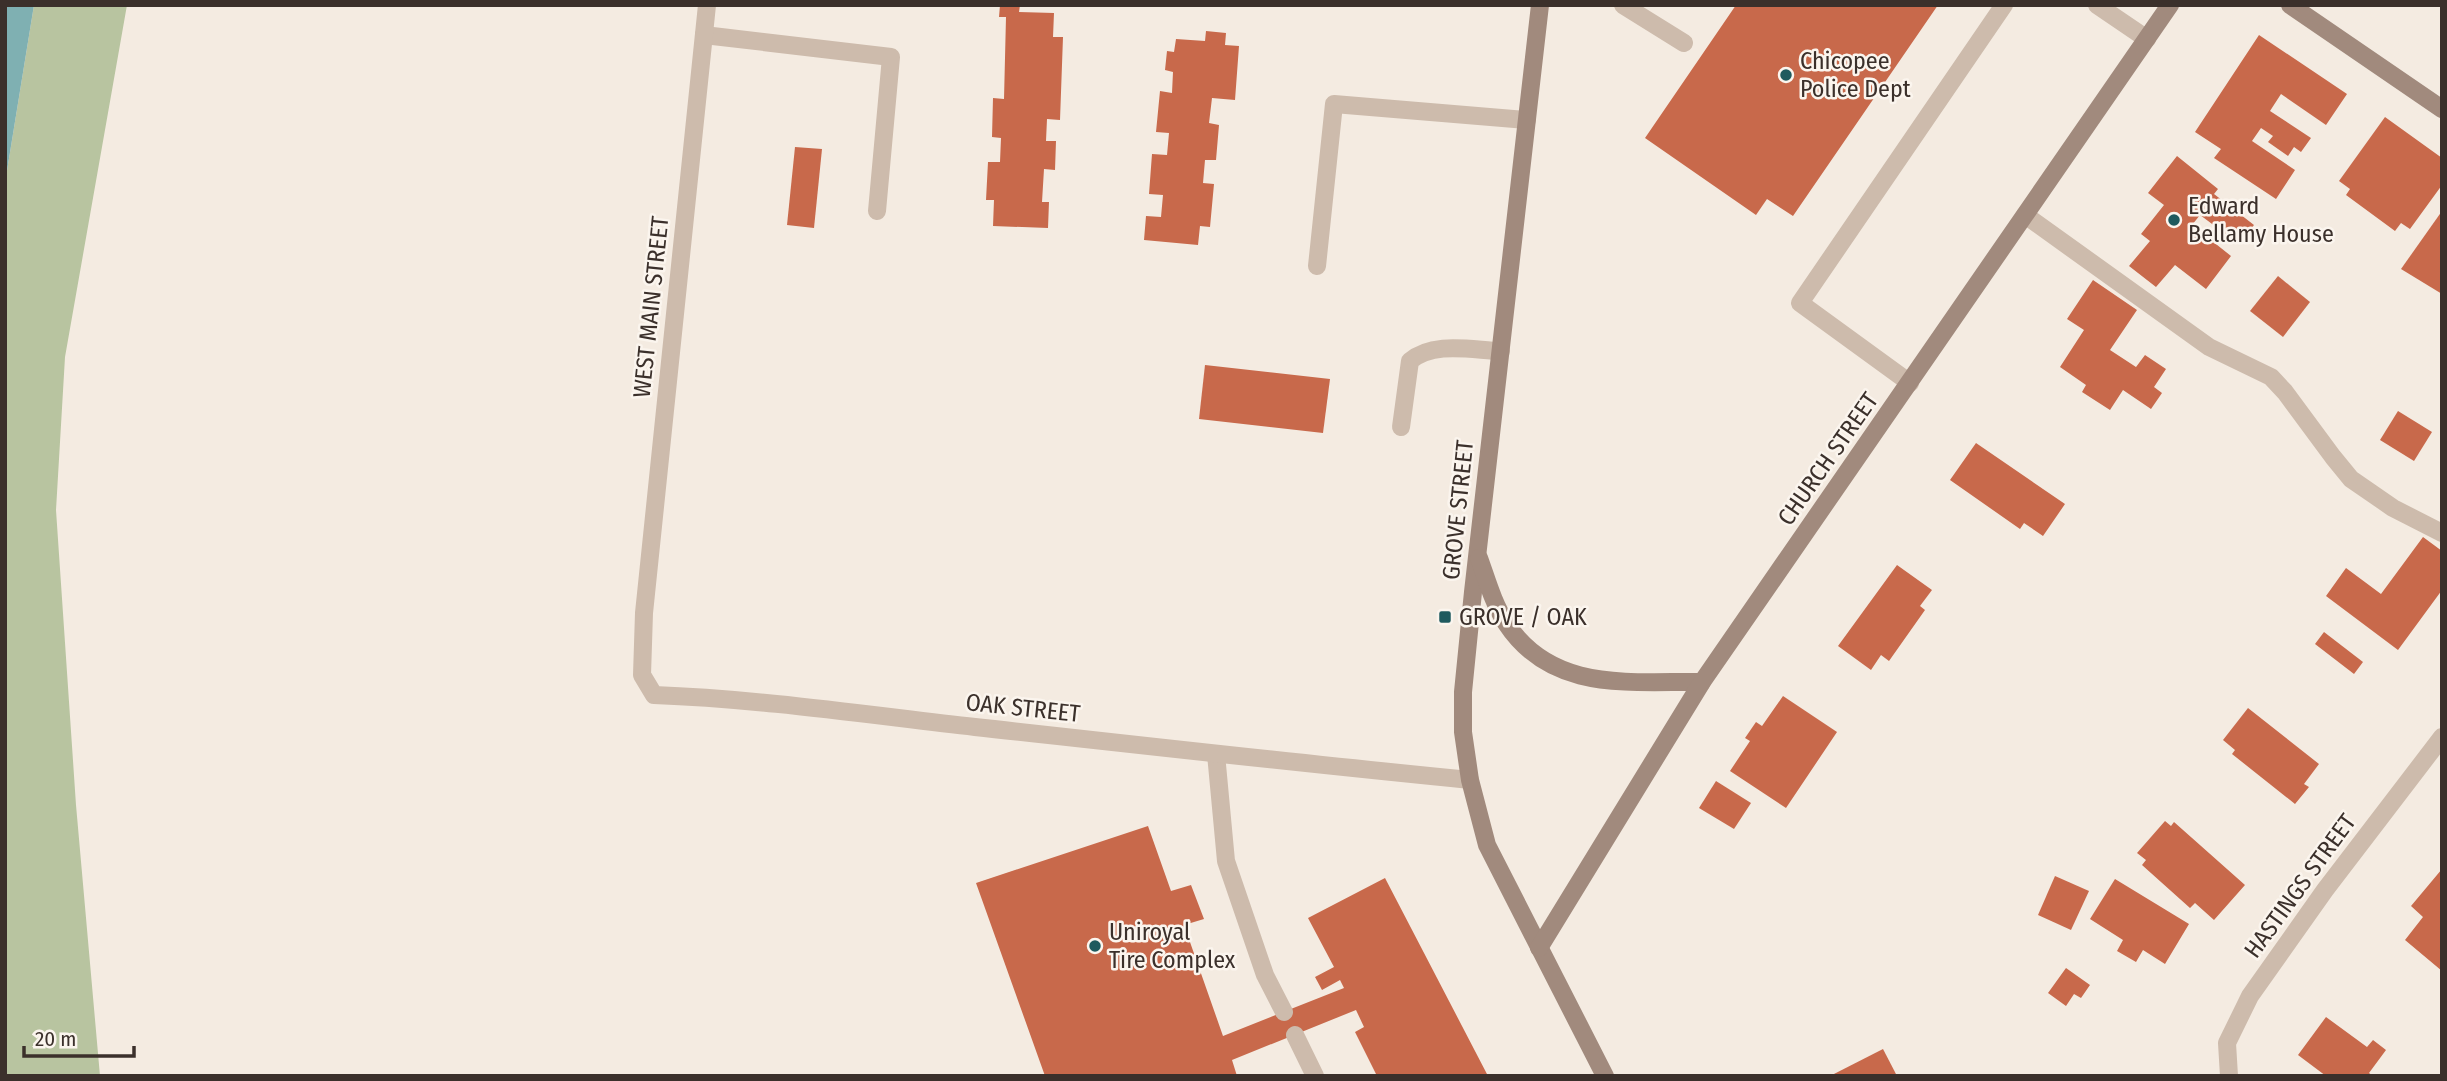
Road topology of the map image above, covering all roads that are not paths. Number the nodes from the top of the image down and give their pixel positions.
1 (707, 5) edge
2 (1540, 5) edge
3 (1623, 5) edge
4 (2004, 5) edge
5 (2098, 5) edge
6 (2170, 5) edge
7 (2290, 5) edge
8 (704, 35) junction
9 (2147, 40) junction
10 (1684, 43) dead end
11 (2442, 109) edge
12 (1527, 120) junction
13 (877, 212) dead end
14 (2025, 215) junction
15 (1317, 266) dead end
16 (1500, 351) junction
17 (1910, 383) junction
18 (1401, 427) dead end
19 (2442, 533) edge
20 (1477, 554) junction
21 (644, 613) joint
22 (1702, 682) junction
23 (2442, 737) edge
24 (1216, 754) junction
25 (1470, 780) junction
26 (1539, 948) junction
27 (1284, 1012) dead end
28 (1295, 1035) dead end
29 (1315, 1076) edge
30 (1605, 1076) edge
31 (2229, 1076) edge

1 - 8 street, WEST MAIN STREET
2 - 12 main road, GROVE STREET
3 - 10 street
4 - 17 street
5 - 9 street
6 - 9 main road, CHURCH STREET
7 - 11 main road
8 - 13 street
8 - 21 street, WEST MAIN STREET
9 - 14 main road, CHURCH STREET
12 - 15 street
12 - 16 main road, GROVE STREET
14 - 17 main road, CHURCH STREET
14 - 19 street
16 - 18 street
16 - 20 main road, GROVE STREET
17 - 22 main road, CHURCH STREET
20 - 22 main road
20 - 25 main road, GROVE STREET
21 - 24 street, OAK STREET
22 - 26 main road, CHURCH STREET
23 - 31 street, HASTINGS STREET
24 - 25 street, OAK STREET
24 - 27 street
25 - 26 main road, GROVE STREET
26 - 30 main road, GROVE STREET
28 - 29 street

